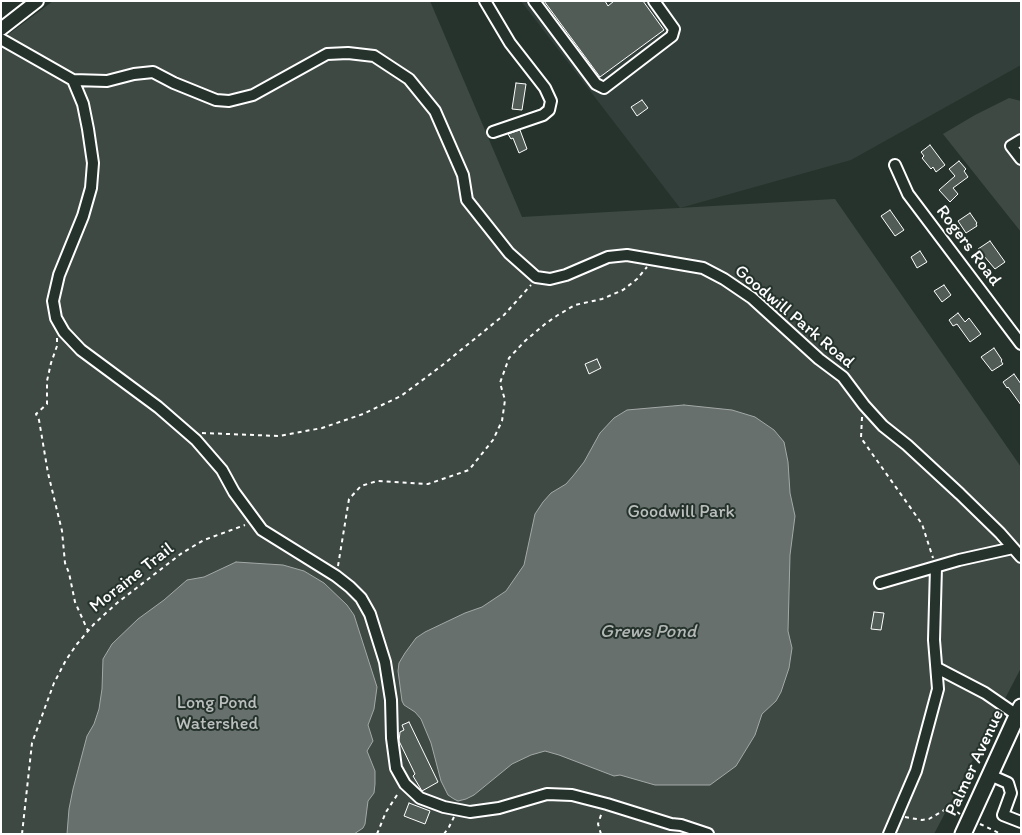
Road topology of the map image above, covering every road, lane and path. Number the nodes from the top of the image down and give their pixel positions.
1 (37, 1) edge
2 (485, 1) edge
3 (534, 1) edge
4 (654, 1) edge
5 (1, 29) edge
6 (1, 39) edge
7 (73, 80) junction
8 (492, 132) dead end
9 (1021, 140) edge
10 (1021, 159) edge
11 (895, 165) dead end
12 (653, 259) junction
13 (536, 277) junction
14 (56, 318) junction
15 (1021, 344) edge
16 (864, 405) junction
17 (187, 432) junction
18 (255, 522) junction
19 (1013, 548) junction
20 (1021, 557) edge
21 (936, 567) junction
22 (336, 576) junction
23 (880, 583) dead end
24 (88, 631) junction
25 (937, 668) junction
26 (1019, 711) edge
27 (990, 775) junction
28 (405, 784) junction
29 (606, 804) junction
30 (456, 809) junction
31 (897, 815) junction
32 (970, 818) junction
33 (1021, 822) edge
34 (22, 834) edge
35 (377, 834) edge
36 (444, 834) edge
37 (601, 834) edge
38 (708, 834) edge
39 (888, 834) edge
40 (963, 834) edge
41 (1001, 834) edge

1 - 5 main road
2 - 8 street
3 - 4 street
6 - 7 street
7 - 13 street
7 - 14 street
9 - 10 street
11 - 15 street, Rogers Road
12 - 13 street, Goodwill Park Road
12 - 16 street, Goodwill Park Road
12 - 22 path
13 - 17 path
14 - 17 street
14 - 24 path
16 - 19 street, Goodwill Park Road
16 - 21 path
17 - 18 street
18 - 22 street
18 - 24 path, Moraine Trail
19 - 20 street, Goodwill Park Road
19 - 21 street
21 - 23 street
21 - 25 street
22 - 28 street
24 - 34 path, Moraine Trail
25 - 26 street
25 - 31 street
26 - 27 highway, Palmer Avenue
27 - 32 highway, Palmer Avenue
27 - 33 street
28 - 30 street
28 - 35 path
29 - 30 street
29 - 37 path
29 - 38 street
30 - 36 path
31 - 32 path
31 - 39 street
32 - 40 highway, Palmer Avenue
32 - 41 path

